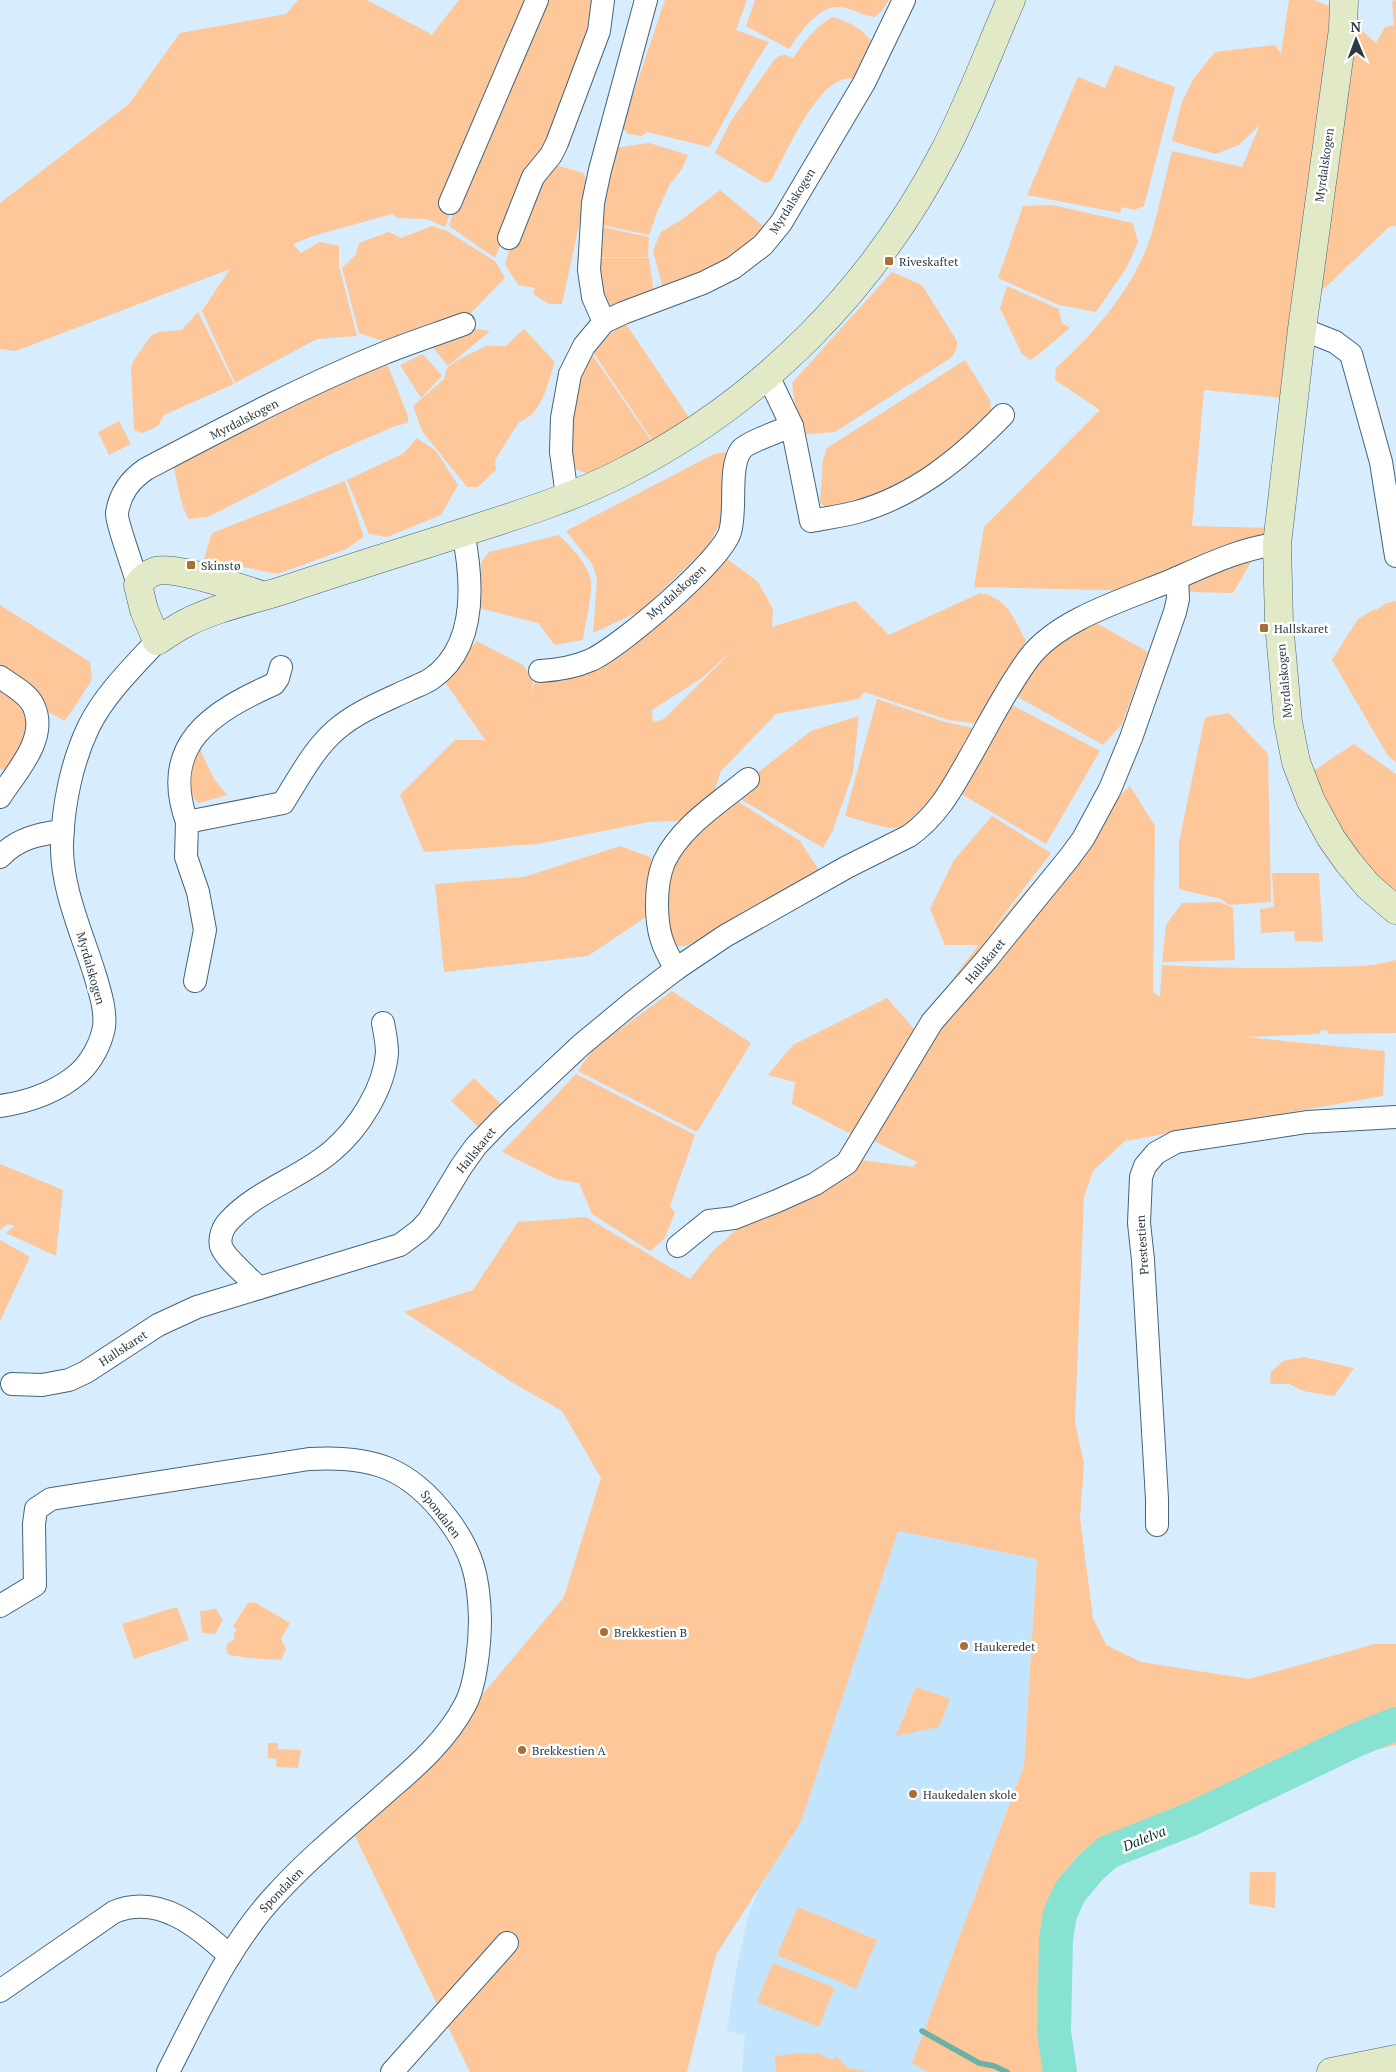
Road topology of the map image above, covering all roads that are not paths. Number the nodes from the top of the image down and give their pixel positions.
1 (537, 0) edge
2 (603, 0) edge
3 (646, 0) edge
4 (904, 0) edge
5 (1010, 0) edge
6 (1344, 0) edge
7 (450, 204) dead end
8 (509, 238) dead end
9 (604, 322) junction
10 (464, 324) dead end
11 (1302, 329) junction
12 (768, 376) junction
13 (1003, 415) dead end
14 (792, 426) junction
15 (567, 496) junction
16 (463, 532) junction
17 (1277, 544) junction
18 (1396, 556) edge
19 (1177, 578) junction
20 (138, 585) junction
21 (265, 596) junction
22 (157, 641) junction
23 (281, 667) dead end
24 (540, 671) dead end
25 (0, 676) edge
26 (748, 779) dead end
27 (0, 797) edge
28 (187, 822) junction
29 (63, 831) junction
30 (0, 857) edge
31 (1396, 910) edge
32 (676, 969) junction
33 (195, 981) dead end
34 (383, 1023) dead end
35 (0, 1106) edge
36 (1396, 1117) edge
37 (678, 1246) dead end
38 (259, 1288) junction
39 (12, 1384) dead end
40 (1157, 1525) dead end
41 (0, 1606) edge
42 (507, 1943) dead end
43 (230, 1956) junction
44 (0, 1990) edge
45 (1396, 2059) edge
46 (168, 2072) edge
47 (392, 2072) edge
48 (1331, 2072) edge

1 - 7 street
2 - 8 street
3 - 9 street
4 - 9 street, Myrdalskogen
5 - 12 main road, Myrdalskogen
6 - 11 main road, Myrdalskogen
9 - 15 street, Myrdalskogen
10 - 20 street, Myrdalskogen
11 - 17 main road, Myrdalskogen
11 - 18 street
12 - 14 street
12 - 15 main road, Myrdalskogen
13 - 14 street
14 - 24 street, Myrdalskogen
15 - 16 main road, Myrdalskogen
16 - 21 main road, Myrdalskogen
16 - 28 street
17 - 19 street, Hallskaret
17 - 31 main road, Myrdalskogen
19 - 32 street, Hallskaret
19 - 37 street, Hallskaret
20 - 21 main road
20 - 22 main road, Myrdalskogen
21 - 22 main road, Myrdalskogen
22 - 29 street, Myrdalskogen
23 - 28 street
25 - 27 street
26 - 32 street
28 - 33 street
29 - 30 street
29 - 35 street, Myrdalskogen
32 - 38 street, Hallskaret
34 - 38 street
36 - 40 street, Prestestien
38 - 39 street, Hallskaret
41 - 43 street, Spondalen
42 - 47 street
43 - 44 street
43 - 46 street, Spondalen
45 - 48 main road

